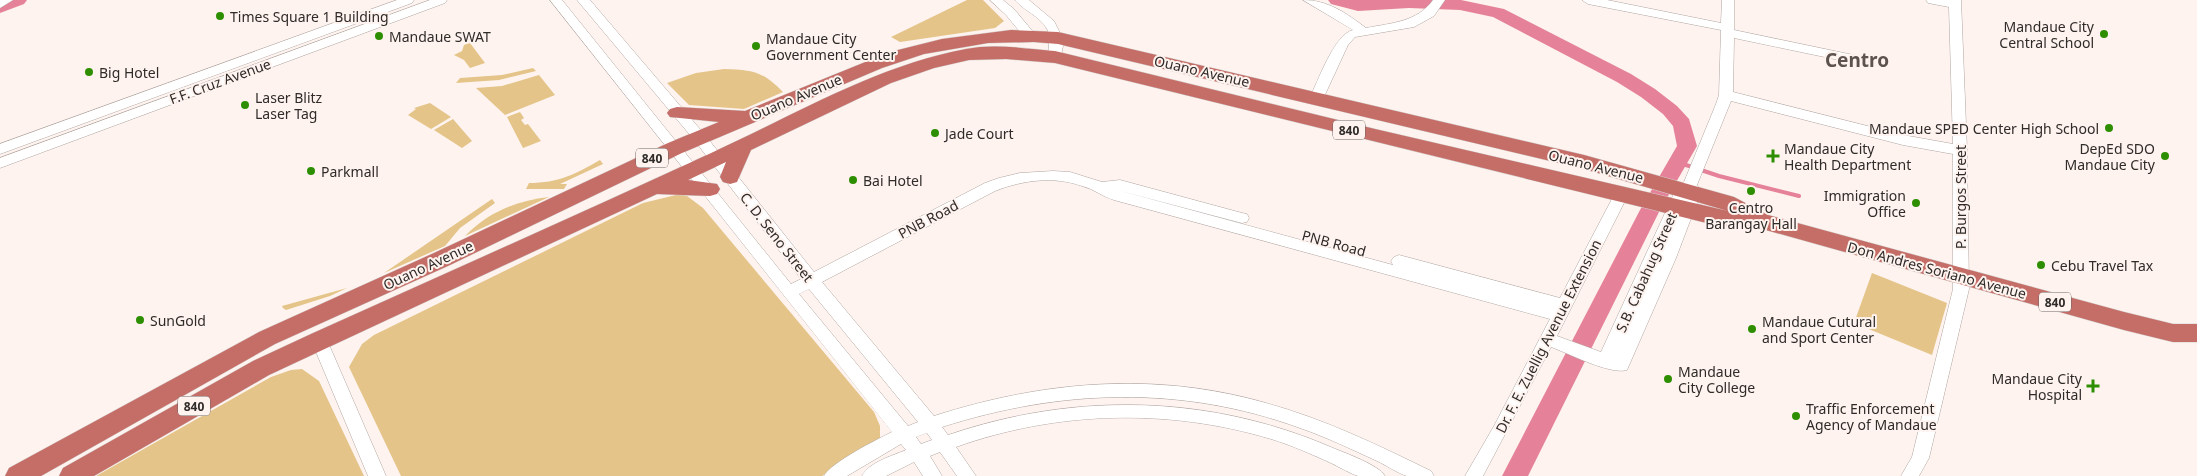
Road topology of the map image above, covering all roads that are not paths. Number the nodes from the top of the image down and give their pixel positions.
1 (408, 0) edge
2 (441, 0) edge
3 (556, 0) edge
4 (583, 0) edge
5 (996, 0) edge
6 (1021, 0) edge
7 (1310, 0) edge
8 (1588, 0) edge
9 (1728, 0) edge
10 (1932, 0) edge
11 (1956, 2) edge
12 (1436, 5) edge
13 (601, 22) junction
14 (580, 30) junction
15 (1728, 30) junction
16 (1363, 31) junction
17 (1030, 36) junction
18 (1056, 47) junction
19 (1863, 61) dead end
20 (1726, 95) junction
21 (1316, 99) junction
22 (677, 113) junction
23 (748, 117) junction
24 (700, 138) junction
25 (743, 146) junction
26 (675, 148) junction
27 (0, 149) edge
28 (1960, 150) junction
29 (716, 159) junction
30 (0, 163) edge
31 (693, 169) junction
32 (730, 177) junction
33 (710, 189) junction
34 (644, 191) junction
35 (1683, 194) junction
36 (1621, 195) junction
37 (1961, 277) junction
38 (811, 280) junction
39 (789, 292) junction
40 (1562, 310) junction
41 (2197, 333) edge
42 (1547, 339) junction
43 (319, 340) junction
44 (930, 424) junction
45 (904, 434) junction
46 (943, 443) junction
47 (918, 453) junction
48 (18, 476) edge
49 (72, 476) edge
50 (377, 476) edge
51 (833, 476) edge
52 (871, 476) edge
53 (933, 476) edge
54 (967, 476) edge
55 (1376, 476) edge
56 (1425, 476) edge
57 (1474, 476) edge
58 (1910, 476) edge

1 - 27 street, F.F. Cruz Avenue
2 - 30 street, F.F. Cruz Avenue
3 - 14 street, C. D. Seno Street
4 - 13 street, C. D. Seno Street
5 - 17 street
6 - 18 street
7 - 16 street
8 - 15 street
9 - 15 street, S.B. Cabahug Street
10 - 11 street
11 - 28 street, P. Burgos Street
12 - 16 street
13 - 14 street
13 - 22 street, C. D. Seno Street
14 - 26 street, C. D. Seno Street
15 - 19 street
15 - 20 street, S.B. Cabahug Street
16 - 21 street
17 - 18 highway, Ouano Avenue / 840
17 - 23 highway, Ouano Avenue / 840
18 - 21 highway, Ouano Avenue / 840
18 - 25 highway, Ouano Avenue / 840
18 - 36 highway, Ouano Avenue / 840
20 - 28 street
20 - 35 street, S.B. Cabahug Street
21 - 35 highway, Ouano Avenue / 840
22 - 23 highway
22 - 24 street, C. D. Seno Street
23 - 24 highway, Ouano Avenue / 840
24 - 26 highway, Ouano Avenue / 840
24 - 29 street, C. D. Seno Street
25 - 29 highway, Ouano Avenue / 840
25 - 32 highway
26 - 31 street, C. D. Seno Street
26 - 48 highway, Ouano Avenue / 840
28 - 37 street, P. Burgos Street
29 - 31 highway, Ouano Avenue / 840
29 - 32 street, C. D. Seno Street
31 - 33 street, C. D. Seno Street
31 - 34 highway, Ouano Avenue / 840
32 - 38 street, C. D. Seno Street
33 - 34 highway
33 - 39 street, C. D. Seno Street
34 - 43 highway, Ouano Avenue / 840
35 - 36 highway, Ouano Avenue / 840
35 - 37 highway, Don Andres Soriano Avenue / 840
35 - 42 street, S.B. Cabahug Street
36 - 40 street, Dr. F. E. Zuellig Avenue Extension
37 - 41 highway, Don Andres Soriano Avenue / 840
37 - 58 street, P. Burgos Street
38 - 39 street, PNB Road
38 - 40 street, PNB Road
38 - 44 street, C. D. Seno Street
39 - 45 street, C. D. Seno Street
40 - 42 street, Dr. F. E. Zuellig Avenue Extension
42 - 57 street, Dr. F. E. Zuellig Avenue Extension
43 - 49 highway, Ouano Avenue / 840
43 - 50 street
44 - 45 street
44 - 46 street, C. D. Seno Street
44 - 56 street
45 - 47 street, C. D. Seno Street
45 - 51 street
46 - 47 street
46 - 54 street, C. D. Seno Street
46 - 55 street
47 - 52 street
47 - 53 street, C. D. Seno Street

